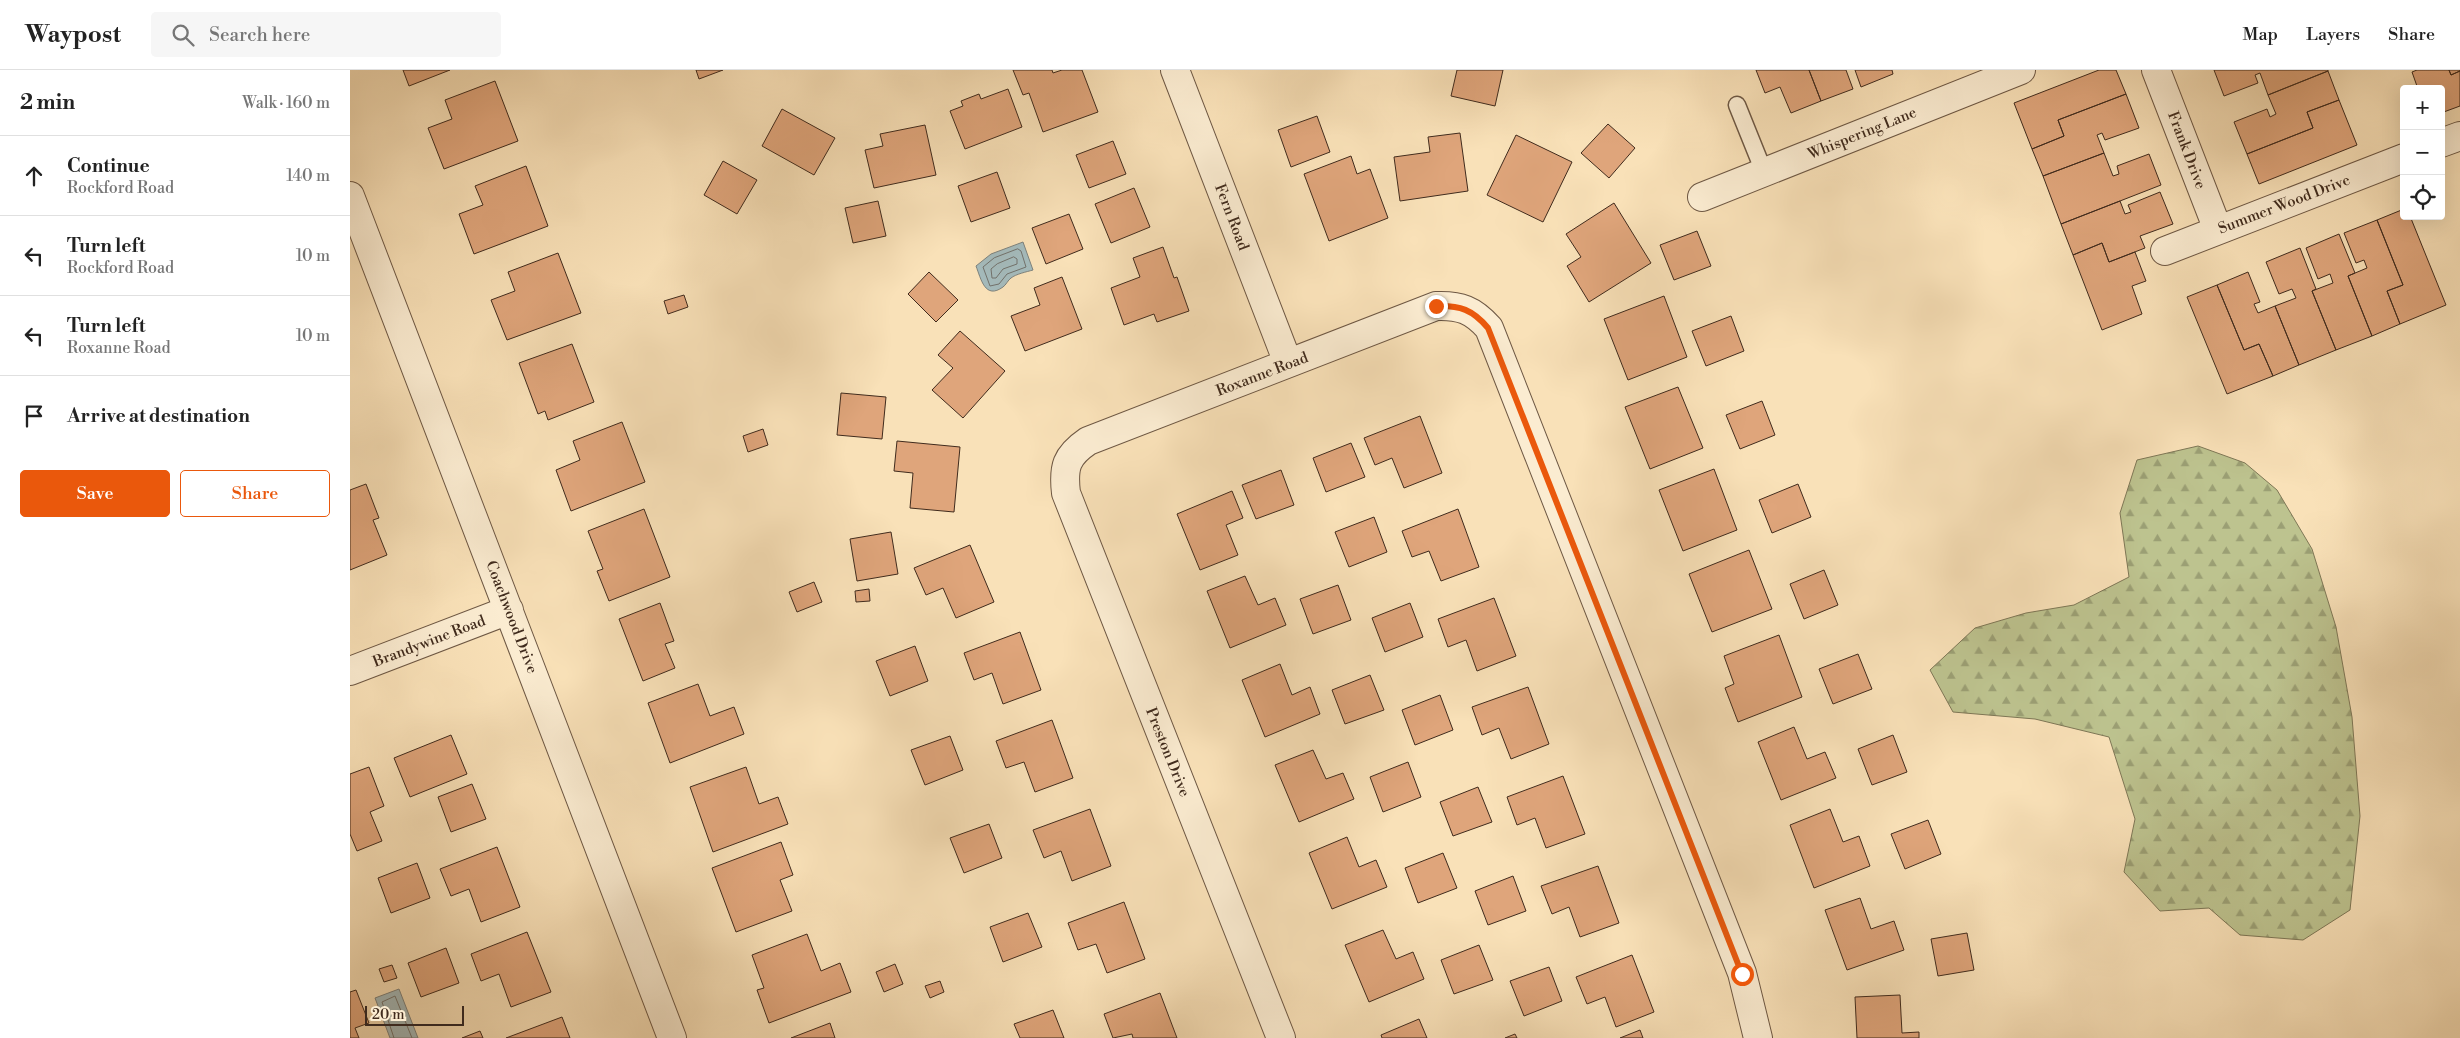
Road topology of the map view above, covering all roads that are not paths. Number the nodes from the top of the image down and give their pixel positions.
1 (1175, 70) edge
2 (2021, 70) edge
3 (2156, 70) edge
4 (1737, 105) dead end
5 (2460, 136) edge
6 (2445, 142) edge
7 (2400, 160) edge
8 (1764, 172) junction
9 (350, 196) edge
10 (1702, 197) dead end
11 (2218, 230) junction
12 (2165, 252) dead end
13 (1288, 363) junction
14 (1067, 464) joint
15 (508, 610) junction
16 (350, 672) edge
17 (672, 1038) edge
18 (1281, 1038) edge
19 (1758, 1038) edge

1 - 13 street, Fern Road
2 - 8 street, Whispering Lane
3 - 11 street, Frank Drive
4 - 8 lane
5 - 6 street
7 - 11 street, Summer Wood Drive
8 - 10 street, Whispering Lane
9 - 15 street, Coachwood Drive
11 - 12 street, Summer Wood Drive
13 - 14 street, Roxanne Road
13 - 19 street, Roxanne Road
14 - 18 street, Preston Drive
15 - 16 street, Brandywine Road
15 - 17 street, Coachwood Drive

